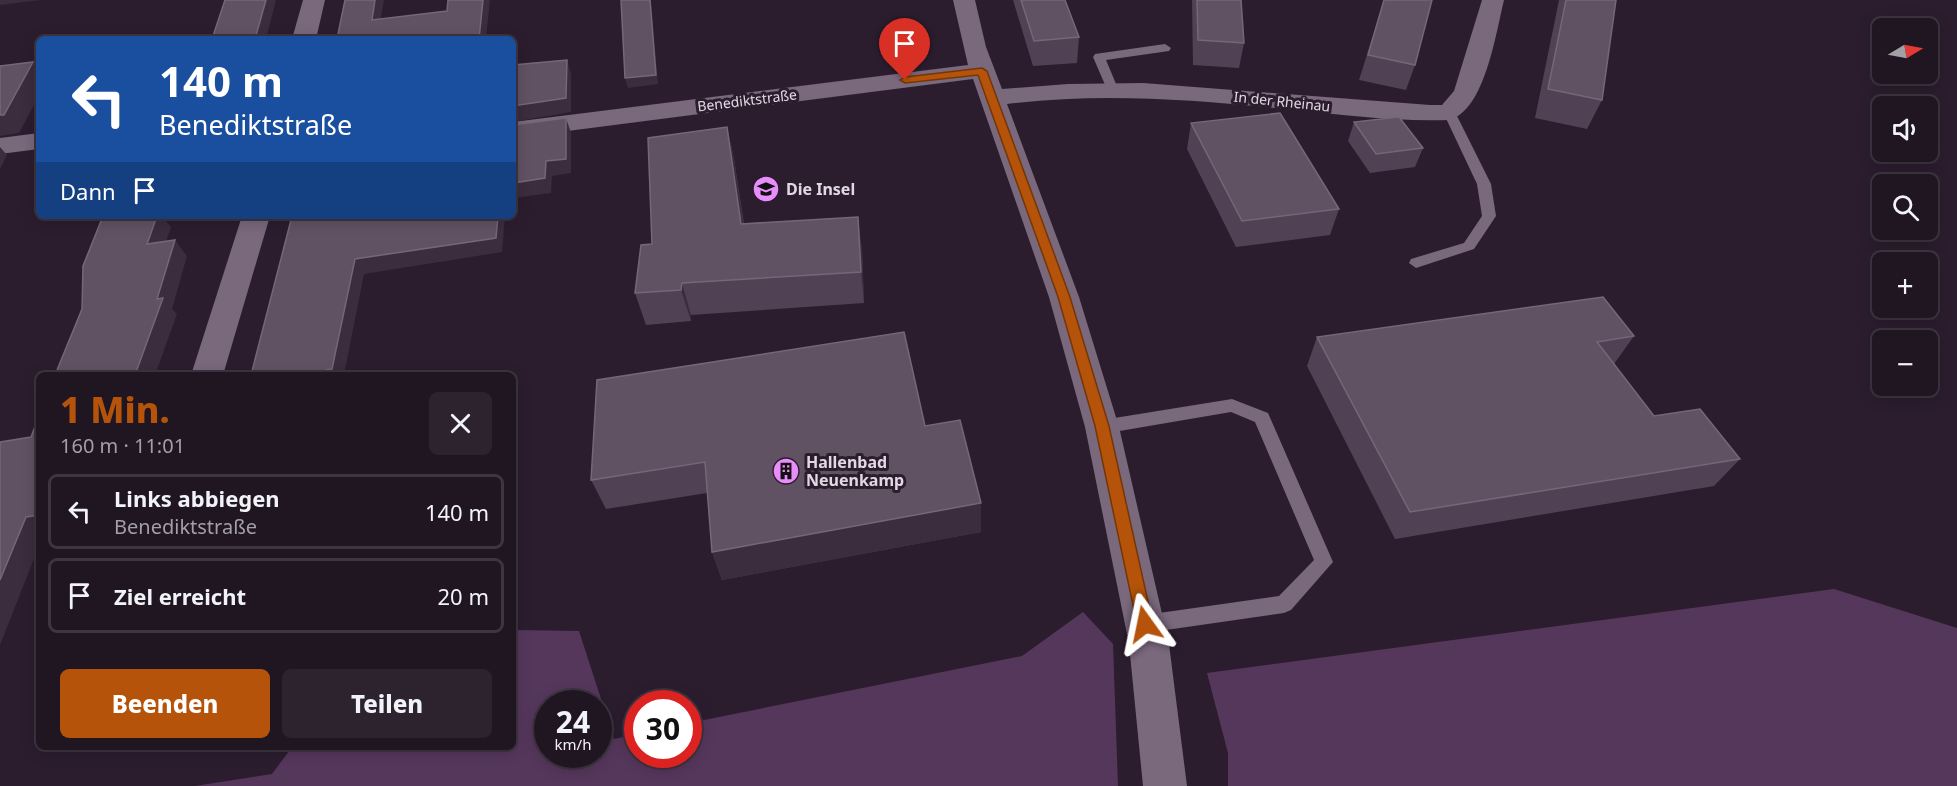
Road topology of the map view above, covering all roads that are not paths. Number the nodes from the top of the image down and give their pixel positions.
1 (314, 0) edge
2 (964, 0) edge
3 (1493, 0) edge
4 (305, 36) edge
5 (1165, 48) dead end
6 (987, 85) junction
7 (1113, 91) junction
8 (1449, 112) junction
9 (516, 130) edge
10 (36, 141) edge
11 (0, 146) edge
12 (255, 219) edge
13 (1416, 263) dead end
14 (208, 372) edge
15 (1102, 426) junction
16 (1145, 624) junction
17 (1165, 786) edge

1 - 4 street
2 - 6 street
3 - 8 street
5 - 7 lane
6 - 7 street, In der Rheinau
6 - 9 street, Benediktstraße
6 - 15 street
7 - 8 street, In der Rheinau
8 - 13 lane
10 - 11 street
12 - 14 street
15 - 16 street
15 - 16 lane
16 - 17 street

